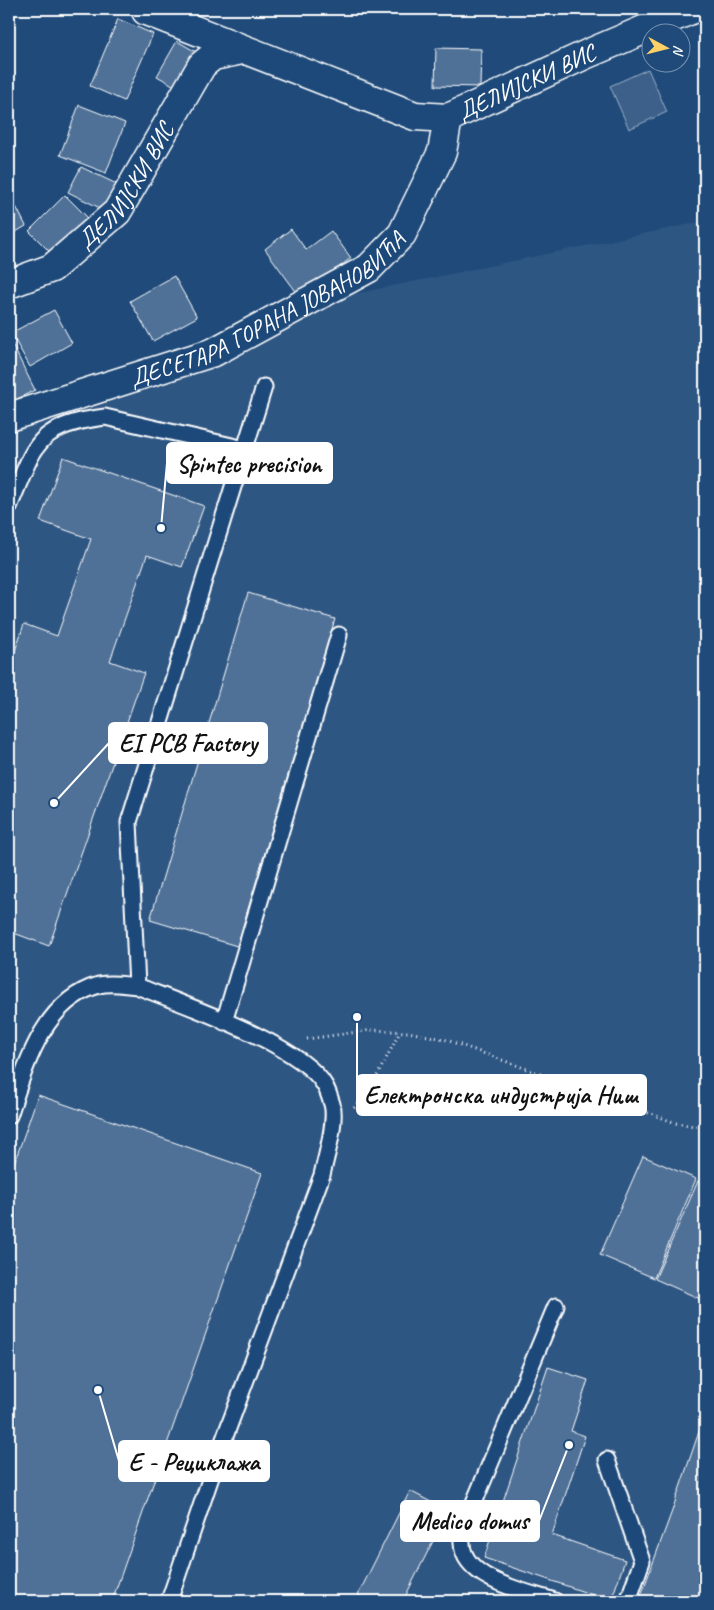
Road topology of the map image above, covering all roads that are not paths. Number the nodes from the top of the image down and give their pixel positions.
1 (693, 9) edge
2 (146, 11) dead end
3 (242, 50) junction
4 (448, 118) junction
5 (9, 284) edge
6 (264, 387) dead end
7 (9, 416) edge
8 (245, 449) junction
9 (9, 507) edge
10 (340, 635) dead end
11 (137, 986) junction
12 (224, 1022) junction
13 (9, 1116) edge
14 (556, 1306) dead end
15 (606, 1460) dead end
16 (169, 1601) edge
17 (555, 1601) edge
18 (628, 1601) edge

1 - 4 street, ДЕЛИЈСКИ ВИС
2 - 3 street, ДЕЛИЈСКИ ВИС
3 - 4 street, ДЕЛИЈСКИ ВИС
3 - 5 street, ДЕЛИЈСКИ ВИС
4 - 7 street, ДЕСЕТАРА ГОРАНА ЈОВАНОВИЋА
6 - 8 lane
8 - 9 lane
8 - 11 lane
10 - 12 lane
11 - 12 lane
11 - 13 lane
12 - 16 lane
14 - 17 lane
15 - 18 lane

